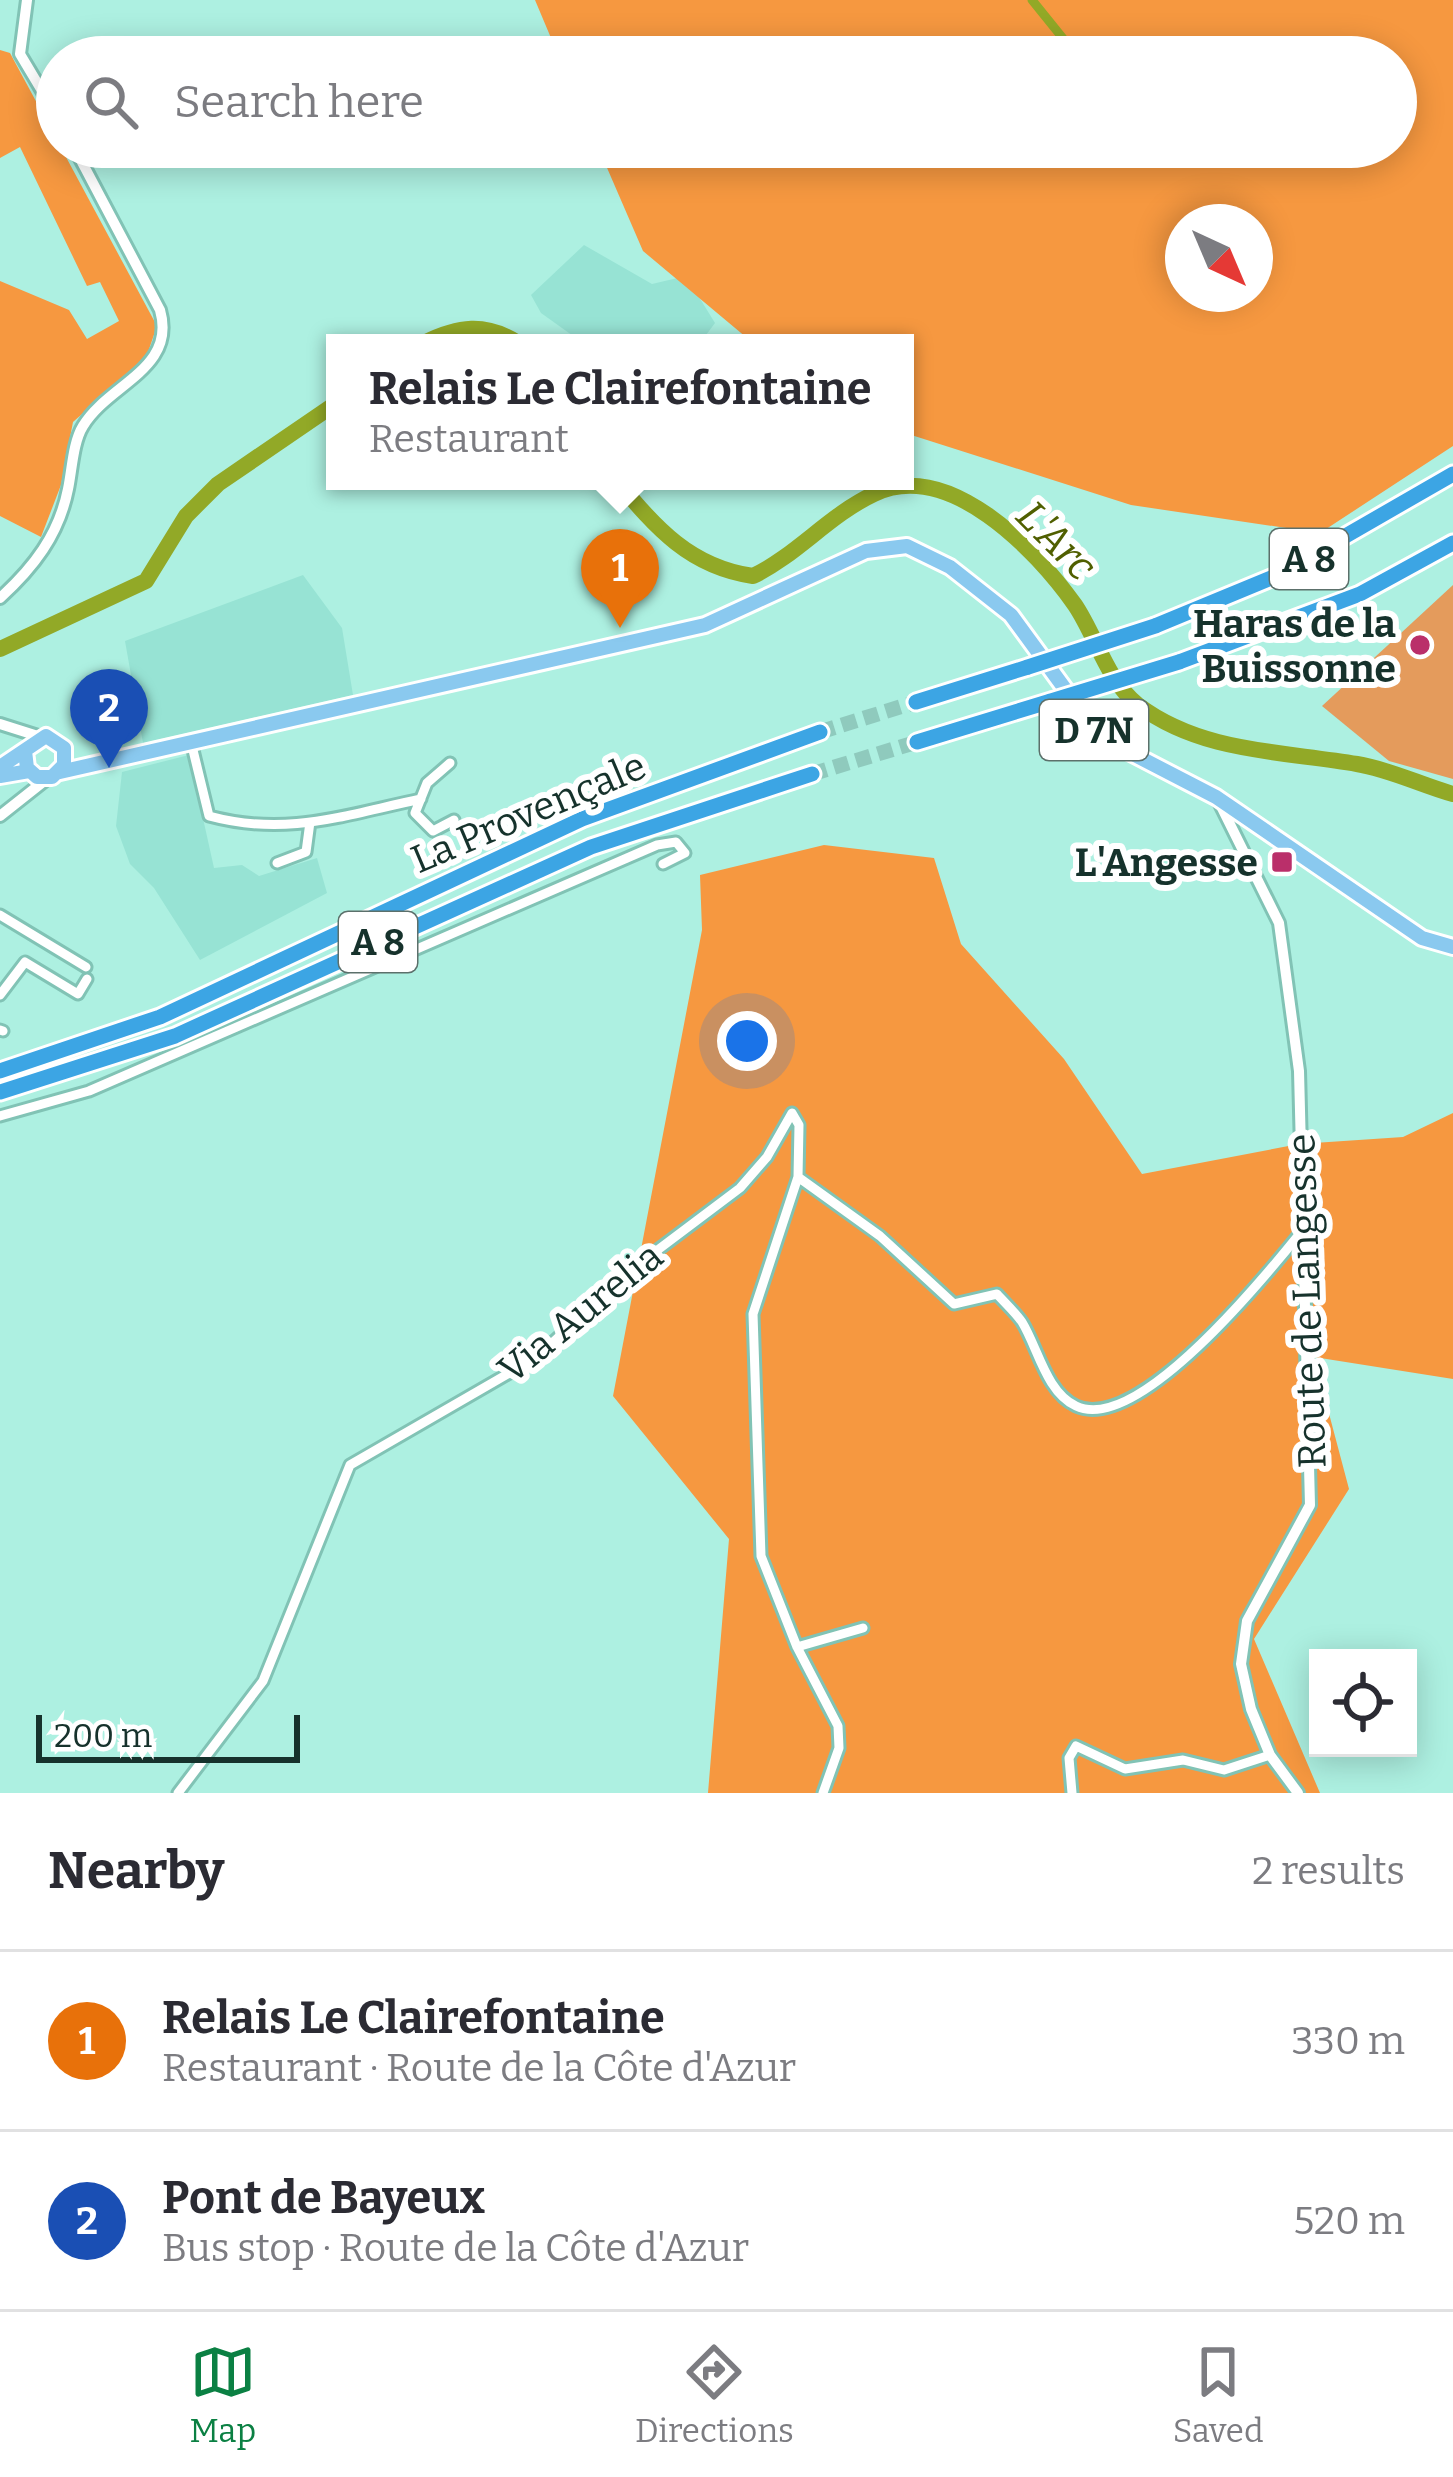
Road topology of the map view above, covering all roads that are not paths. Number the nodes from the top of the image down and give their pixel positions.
1 (27, 0) edge
2 (36, 81) edge
3 (85, 168) edge
4 (1453, 474) edge
5 (1453, 543) edge
6 (0, 598) edge
7 (916, 702) tunnel mouth
8 (0, 724) edge
9 (820, 732) tunnel mouth
10 (28, 741) junction
11 (917, 742) tunnel mouth
12 (191, 746) junction
13 (64, 748) junction
14 (132, 757) junction
15 (450, 763) dead end
16 (0, 767) edge
17 (42, 774) junction
18 (812, 774) tunnel mouth
19 (0, 776) edge
20 (1216, 797) junction
21 (421, 799) junction
22 (0, 816) edge
23 (454, 820) dead end
24 (310, 822) junction
25 (278, 863) dead end
26 (663, 864) dead end
27 (0, 916) edge
28 (1453, 947) edge
29 (0, 995) edge
30 (0, 1071) edge
31 (0, 1092) edge
32 (0, 1116) edge
33 (798, 1177) junction
34 (1301, 1231) junction
35 (863, 1628) dead end
36 (796, 1647) junction
37 (1270, 1755) junction
38 (178, 1793) edge
39 (823, 1793) edge
40 (1072, 1793) edge
41 (1298, 1793) edge

1 - 2 street
3 - 6 street
4 - 7 highway, A 8, bridge
5 - 11 highway, A 8, bridge
8 - 10 street
9 - 30 highway, La Provençale / A 8
10 - 13 main road
10 - 16 main road
10 - 17 main road
12 - 14 main road, D 7N
12 - 20 main road, D 7N
12 - 24 street
13 - 14 main road, D 7N
13 - 17 main road
14 - 17 main road, D 7N
15 - 21 street
17 - 19 main road, D 7N
17 - 22 street
18 - 31 highway, La Provençale / A 8
20 - 28 main road, D 7N
20 - 34 street, Route de Langesse
21 - 23 street
21 - 24 street
24 - 25 street
26 - 32 street
27 - 29 street
33 - 34 street
33 - 36 street
33 - 38 street, Via Aurelia
34 - 37 street, Route de Langesse
35 - 36 street
36 - 39 street
37 - 40 street
37 - 41 street, Route de Langesse

